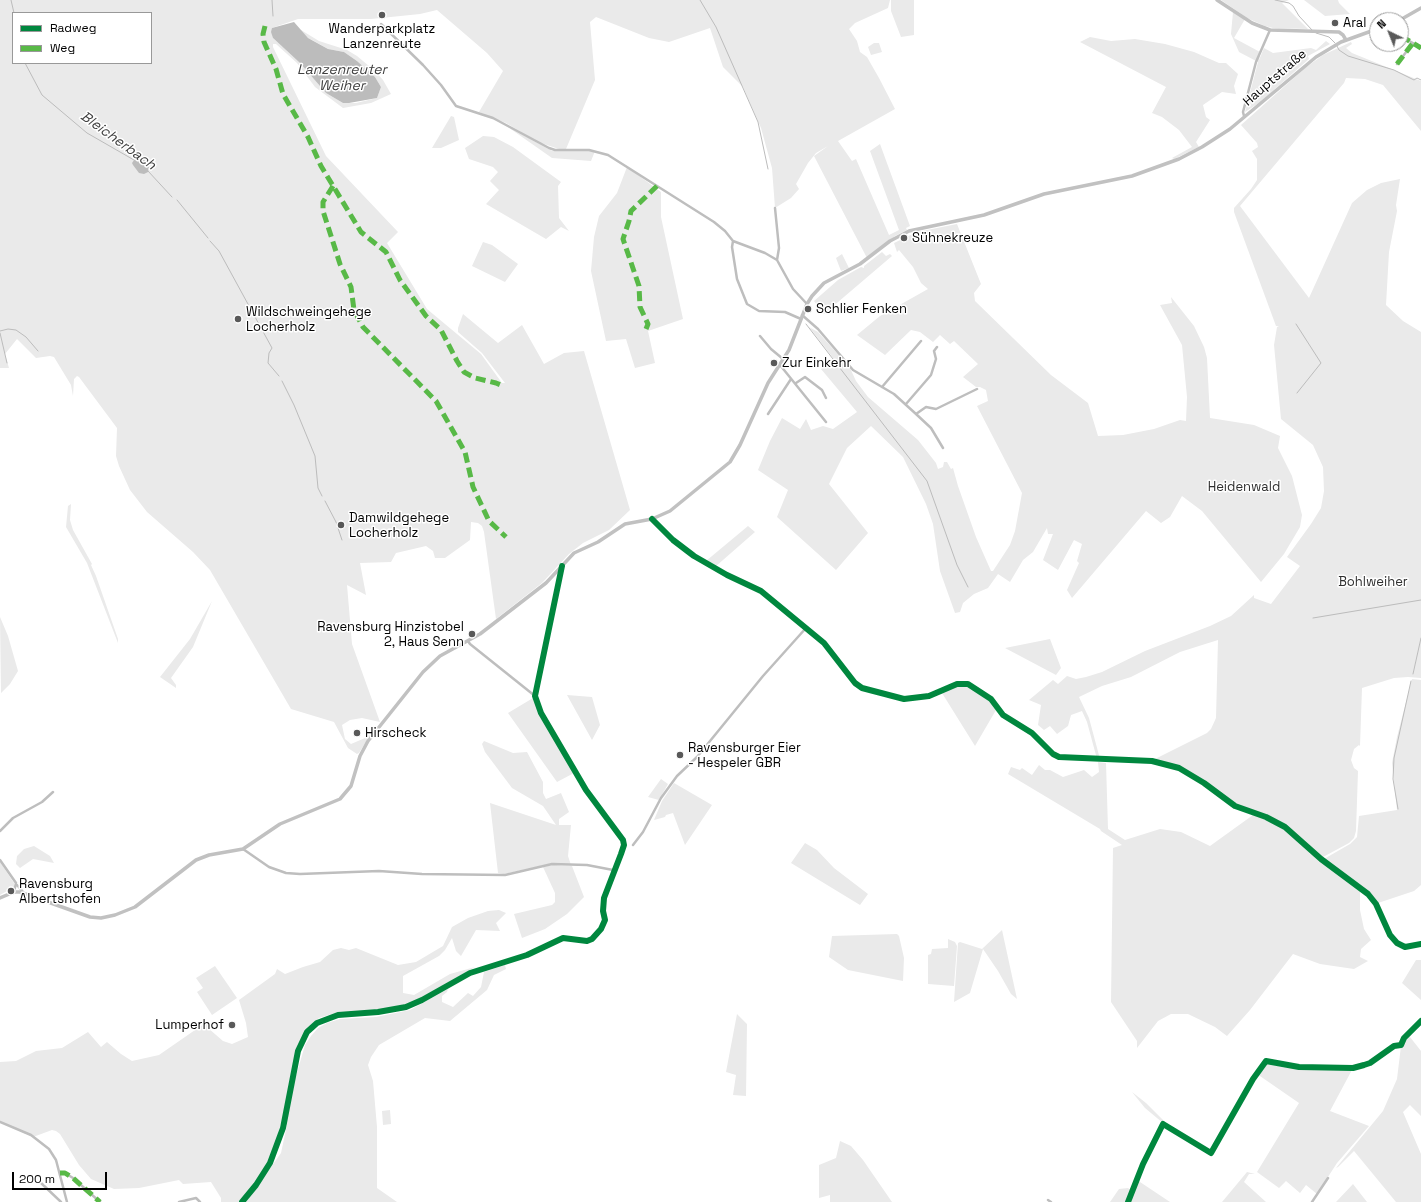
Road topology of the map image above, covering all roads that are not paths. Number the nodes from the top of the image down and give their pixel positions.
1 (1218, 0) edge
2 (1421, 8) edge
3 (1409, 15) edge
4 (381, 24) dead end
5 (1270, 30) junction
6 (1369, 32) edge
7 (1346, 40) junction
8 (1409, 41) edge
9 (1413, 43) junction
10 (1421, 48) edge
11 (1397, 64) dead end
12 (1245, 118) junction
13 (775, 208) dead end
14 (733, 241) junction
15 (778, 260) junction
16 (807, 304) junction
17 (802, 317) junction
18 (760, 336) dead end
19 (921, 341) dead end
20 (937, 347) dead end
21 (784, 359) junction
22 (780, 365) junction
23 (791, 379) junction
24 (796, 383) junction
25 (882, 387) junction
26 (977, 389) dead end
27 (826, 398) dead end
28 (906, 404) junction
29 (768, 414) dead end
30 (916, 414) junction
31 (826, 422) dead end
32 (943, 448) dead end
33 (652, 519) junction
34 (562, 566) junction
35 (806, 628) junction
36 (468, 640) junction
37 (535, 696) junction
38 (53, 792) dead end
39 (0, 831) edge
40 (633, 845) dead end
41 (243, 849) junction
42 (0, 860) edge
43 (613, 870) junction
44 (17, 885) junction
45 (14, 892) junction
46 (24, 893) junction
47 (0, 898) edge
48 (1421, 944) edge
49 (1421, 1020) edge
50 (1401, 1045) dead end
51 (0, 1122) edge
52 (60, 1173) junction
53 (1328, 1178) dead end
54 (40, 1182) dead end
55 (1048, 1200) dead end
56 (243, 1201) edge
57 (61, 1202) edge
58 (67, 1202) edge
59 (100, 1202) edge
60 (179, 1202) edge
61 (200, 1202) edge
62 (1052, 1202) edge
63 (1312, 1202) edge

1 - 5 main road
2 - 3 main road
4 - 14 street
5 - 7 main road
5 - 12 street
6 - 7 main road, Hauptstraße
7 - 12 main road, Hauptstraße
8 - 9 street
9 - 10 street
9 - 11 street
12 - 16 main road, Hauptstraße
13 - 15 street
14 - 15 street
14 - 17 street
15 - 16 street
16 - 17 main road, Hauptstraße
17 - 21 main road, Hauptstraße
17 - 25 street
18 - 21 street
19 - 25 street
20 - 28 street
21 - 22 main road, Hauptstraße
22 - 23 street
22 - 33 main road, Hauptstraße
23 - 24 street
23 - 29 street
24 - 27 street
24 - 31 street
25 - 28 street
26 - 30 street
28 - 30 street
30 - 32 street
33 - 34 main road, Hauptstraße
33 - 35 street
34 - 36 main road, Hauptstraße
34 - 37 main road
35 - 40 street
35 - 48 street
36 - 37 street
36 - 41 main road, Hauptstraße
37 - 43 main road
38 - 39 street
41 - 43 street
41 - 46 main road
42 - 44 street
43 - 56 main road
44 - 45 street
44 - 46 street
45 - 46 main road
45 - 47 main road
49 - 50 street
51 - 52 street
52 - 58 street
52 - 59 street
53 - 63 street
54 - 57 street
55 - 62 street
60 - 61 street

